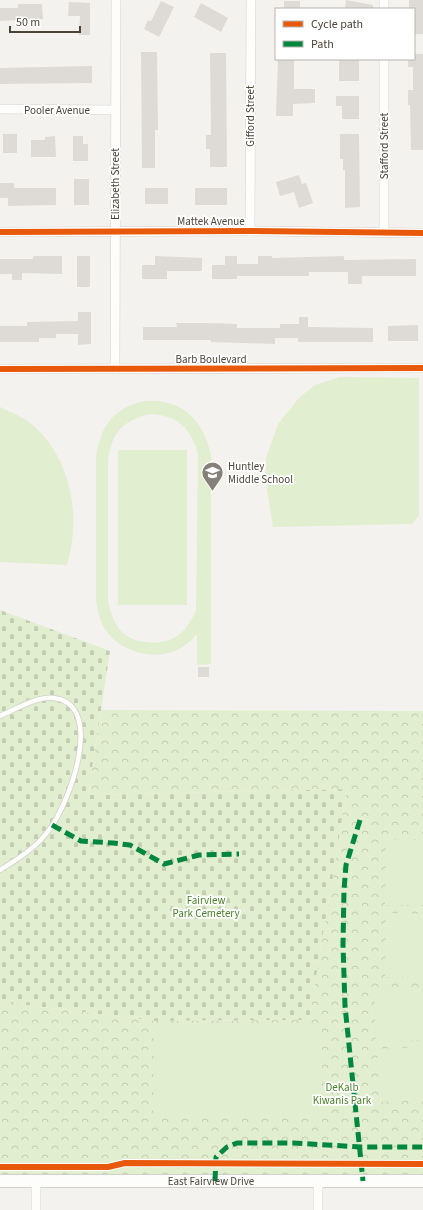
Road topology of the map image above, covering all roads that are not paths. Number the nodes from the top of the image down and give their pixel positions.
1 (116, 0) edge
2 (250, 0) edge
3 (384, 60) edge
4 (0, 110) edge
5 (115, 110) junction
6 (250, 231) junction
7 (0, 232) edge
8 (115, 232) junction
9 (384, 233) junction
10 (423, 233) edge
11 (423, 368) edge
12 (0, 369) edge
13 (115, 369) junction
14 (0, 716) edge
15 (0, 870) edge
16 (0, 1181) edge
17 (36, 1181) junction
18 (318, 1181) junction
19 (423, 1181) edge
20 (36, 1210) edge
21 (318, 1210) edge

1 - 5 street, Elizabeth Street
2 - 6 street, Gifford Street
3 - 9 street, Stafford Street
4 - 5 street, Pooler Avenue
5 - 8 street, Elizabeth Street
6 - 8 street, Mattek Avenue
6 - 9 street, Mattek Avenue
7 - 8 street, Mattek Avenue
8 - 13 street, Elizabeth Street
9 - 10 street, Mattek Avenue
11 - 13 street, Barb Boulevard
12 - 13 street, Barb Boulevard
14 - 15 lane
16 - 17 street, East Fairview Drive
17 - 18 street, East Fairview Drive
17 - 20 street
18 - 19 street, East Fairview Drive
18 - 21 street

